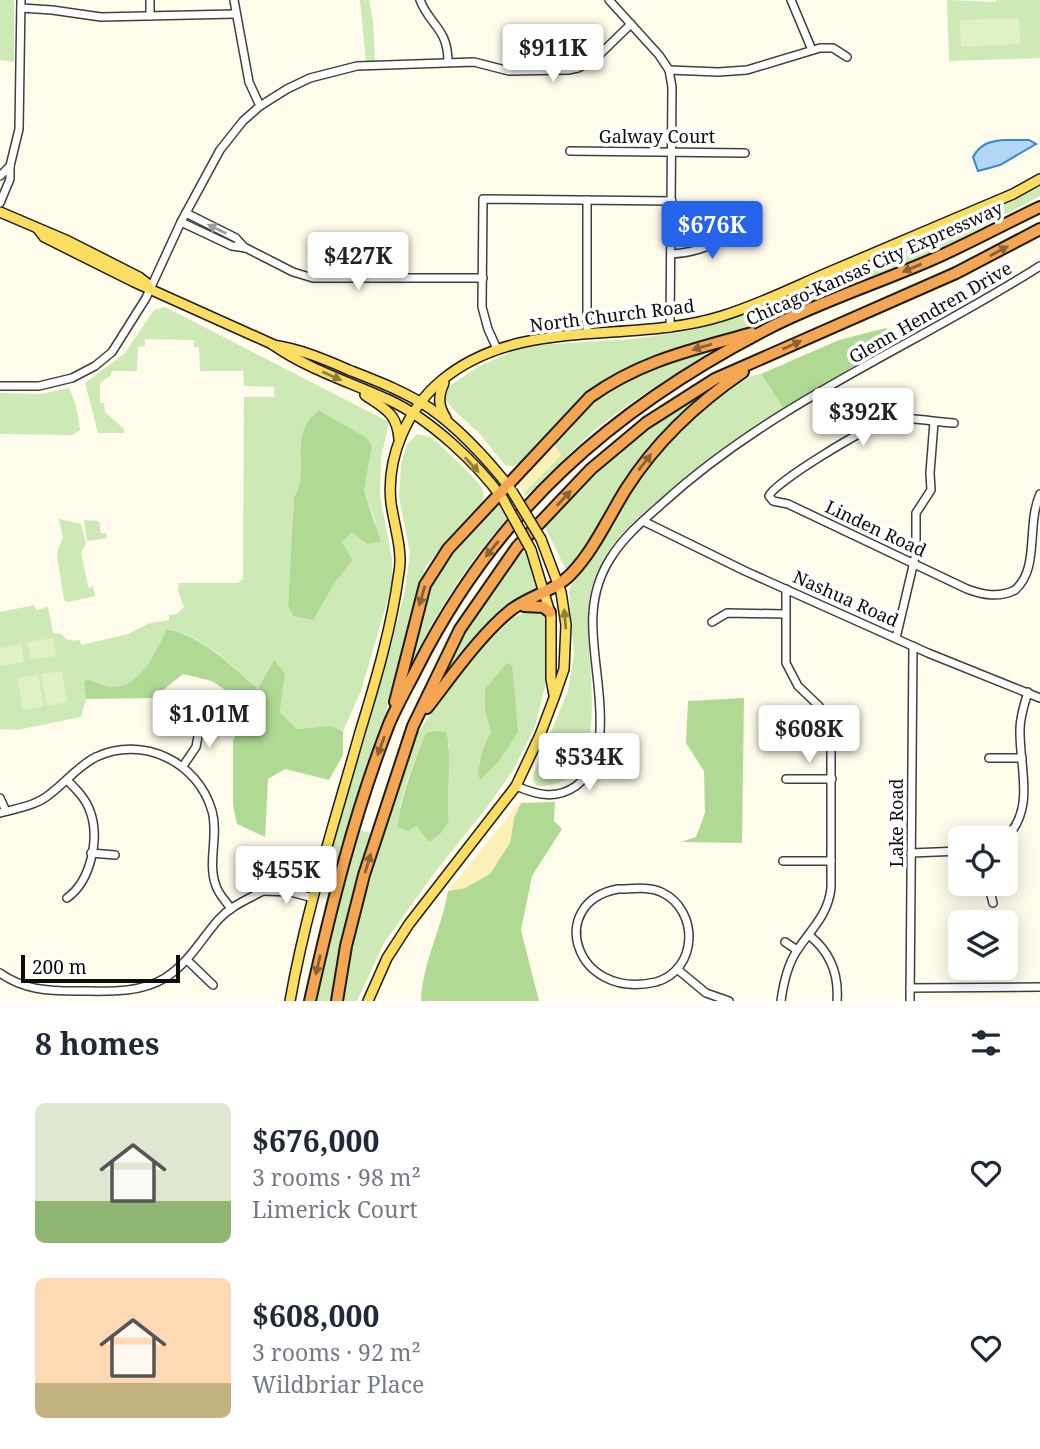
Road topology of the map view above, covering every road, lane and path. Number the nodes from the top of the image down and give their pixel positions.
1 (150, 0) edge
2 (234, 0) edge
3 (420, 0) edge
4 (609, 0) edge
5 (791, 0) edge
6 (21, 4) edge
7 (235, 14) junction
8 (150, 16) junction
9 (631, 24) junction
10 (812, 50) junction
11 (847, 57) dead end
12 (448, 62) junction
13 (669, 70) junction
14 (260, 106) junction
15 (570, 151) dead end
16 (673, 152) junction
17 (745, 152) dead end
18 (10, 166) junction
19 (0, 176) edge
20 (1040, 179) edge
21 (587, 200) junction
22 (672, 201) junction
23 (0, 203) edge
24 (1040, 207) edge
25 (0, 212) edge
26 (186, 213) junction
27 (181, 222) junction
28 (1040, 229) edge
29 (740, 230) dead end
30 (246, 248) junction
31 (671, 254) junction
32 (1040, 266) edge
33 (482, 278) junction
34 (152, 288) junction
35 (670, 328) junction
36 (768, 328) junction
37 (587, 334) junction
38 (272, 344) junction
39 (497, 349) junction
40 (768, 355) junction
41 (449, 376) junction
42 (353, 385) junction
43 (0, 386) edge
44 (421, 403) junction
45 (414, 415) junction
46 (934, 422) junction
47 (449, 423) junction
48 (954, 423) dead end
49 (399, 440) junction
50 (510, 488) junction
51 (1040, 494) edge
52 (502, 498) junction
53 (643, 521) junction
54 (912, 563) junction
55 (558, 584) junction
56 (786, 589) junction
57 (545, 592) junction
58 (518, 607) junction
59 (550, 612) junction
60 (785, 614) junction
61 (712, 622) dead end
62 (896, 638) junction
63 (913, 646) junction
64 (1028, 692) junction
65 (554, 698) junction
66 (1040, 698) edge
67 (201, 720) dead end
68 (390, 721) junction
69 (412, 726) junction
70 (989, 758) dead end
71 (1022, 758) junction
72 (183, 766) junction
73 (786, 779) dead end
74 (832, 779) junction
75 (67, 780) junction
76 (516, 786) junction
77 (0, 798) edge
78 (3, 812) edge
79 (1016, 826) edge
80 (948, 852) edge
81 (91, 853) junction
82 (911, 853) junction
83 (116, 855) dead end
84 (783, 861) dead end
85 (831, 861) junction
86 (314, 894) junction
87 (991, 896) edge
88 (67, 898) dead end
89 (993, 903) dead end
90 (231, 909) junction
91 (810, 936) junction
92 (785, 942) dead end
93 (797, 950) junction
94 (187, 960) junction
95 (677, 969) junction
96 (0, 973) edge
97 (213, 985) dead end
98 (1040, 987) edge
99 (910, 988) junction
100 (290, 1001) edge
101 (310, 1001) edge
102 (337, 1001) edge
103 (368, 1001) edge
104 (729, 1001) edge
105 (781, 1001) edge
106 (837, 1001) edge
107 (910, 1001) edge

1 - 8 street
2 - 7 street
3 - 12 street
4 - 9 street
5 - 10 street
6 - 8 street
6 - 18 street
7 - 8 street
7 - 14 street
9 - 12 street
9 - 13 street
10 - 11 street
10 - 13 street
12 - 14 street
13 - 16 street
14 - 26 street
15 - 16 street, Galway Court
16 - 17 street, Galway Court
16 - 22 street
18 - 19 street
18 - 23 street
20 - 35 main road, North Church Road
21 - 22 street
21 - 33 street
21 - 37 street
22 - 31 street
24 -> 36 highway, Chicago-Kansas City Expressway
25 - 34 main road
26 - 27 street
30 -> 26 street
27 - 30 street
27 - 34 street
40 -> 28 highway
29 - 31 street
30 - 33 street
31 - 35 street
32 - 53 street, Glenn Hendren Drive
33 - 39 street
34 - 38 main road
34 - 43 street
35 - 37 main road, North Church Road
36 -> 50 highway
36 -> 68 highway, Chicago-Kansas City Expressway
37 - 39 main road, North Church Road
38 -> 42 main road
38 - 44 main road
39 - 41 main road, North Church Road
55 -> 40 highway
69 -> 40 highway
41 - 44 main road, North Church Road
41 - 47 main road
42 - 45 main road
42 - 49 main road
44 - 45 main road, North Church Road
44 - 47 main road
45 - 49 main road, North Church Road
45 -> 52 main road
46 - 48 street
46 - 54 street
46 - 54 street, Linden Road
47 - 50 main road
49 - 86 main road, North Church Road
50 - 52 highway
50 - 55 main road, bridge
51 - 54 street, Linden Road
52 - 57 main road, bridge
52 -> 68 highway
53 - 56 street, Nashua Road
53 - 76 street, Glenn Hendren Drive
54 - 62 street
55 - 57 highway
65 -> 55 main road
56 - 60 street
56 - 62 street, Nashua Road
57 - 58 highway
57 - 59 main road
58 - 59 highway
58 - 69 highway
59 - 65 main road
60 - 61 street
60 - 74 street
62 - 63 street, Nashua Road
63 - 64 street, Nashua Road
63 - 82 street, Lake Road
64 - 66 street, Nashua Road
64 - 71 street
65 - 76 main road
67 - 72 street
68 -> 101 highway, Chicago-Kansas City Expressway
102 -> 69 highway
70 - 71 street
71 - 79 street
72 - 75 street
72 - 90 street
73 - 74 street
74 - 85 street
75 - 78 street
75 - 81 street
76 - 103 main road
77 - 78 street
80 - 82 street
81 - 83 street
81 - 88 street
82 - 99 street, Lake Road
84 - 85 street
85 - 91 street
86 - 90 street
86 - 100 main road, North Church Road
87 - 89 street
90 - 94 street
91 - 93 street
91 - 106 street
92 - 93 street
93 - 105 street
94 - 96 street
94 - 97 street
95 - 95 street
95 - 104 street
98 - 99 street
99 - 107 street, Lake Road

